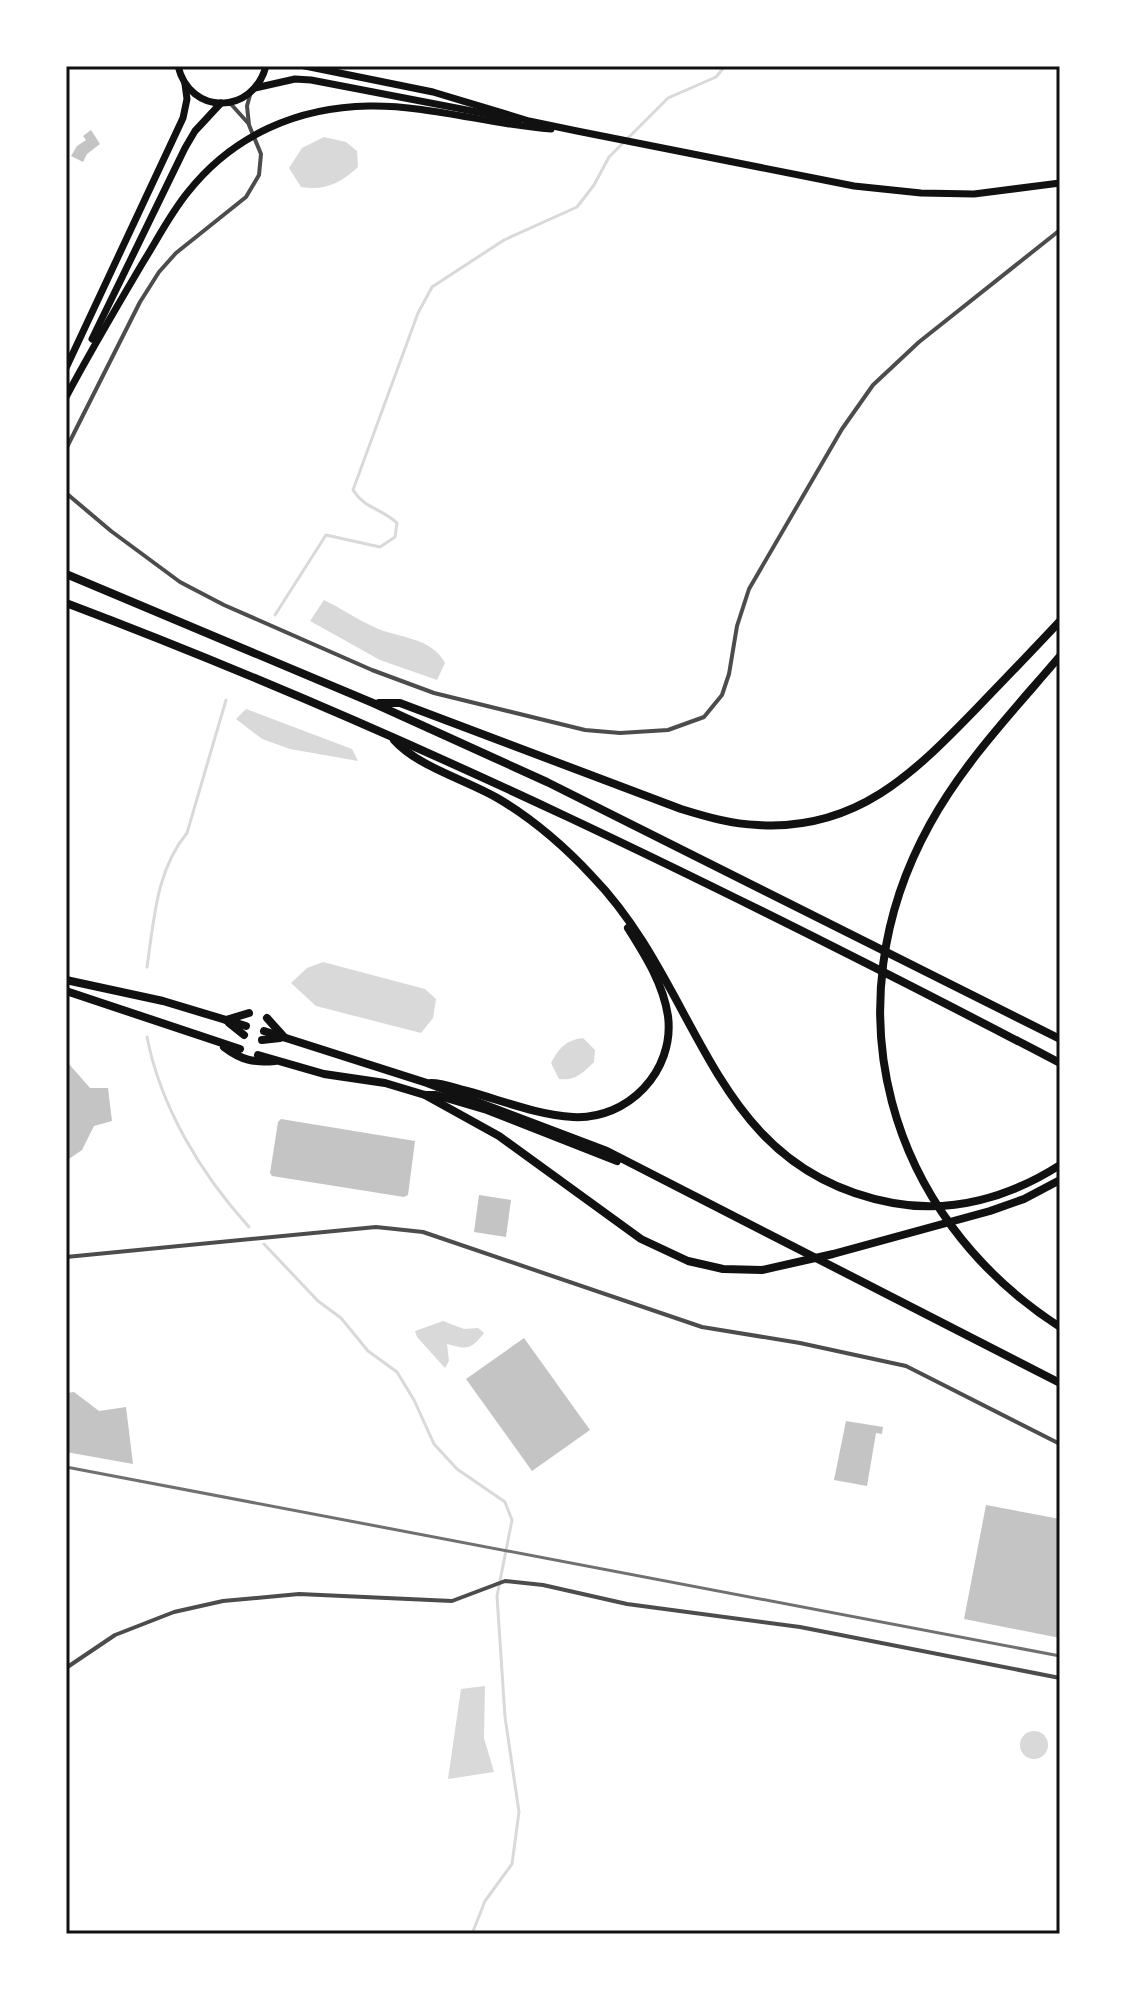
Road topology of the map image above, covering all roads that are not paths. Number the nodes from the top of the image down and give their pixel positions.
1 (178, 66) edge
2 (266, 66) edge
3 (305, 66) edge
4 (185, 84) junction
5 (253, 91) junction
6 (226, 103) junction
7 (529, 121) junction
8 (249, 125) junction
9 (577, 131) junction
10 (1060, 183) edge
11 (1060, 230) edge
12 (66, 368) edge
13 (66, 394) edge
14 (66, 449) edge
15 (66, 493) edge
16 (66, 574) edge
17 (66, 603) edge
18 (1060, 621) edge
19 (1060, 656) edge
20 (373, 703) junction
21 (391, 736) junction
22 (625, 915) junction
23 (66, 980) edge
24 (66, 991) edge
25 (225, 1020) junction
26 (245, 1031) junction
27 (1060, 1039) edge
28 (219, 1043) junction
29 (279, 1061) junction
30 (1060, 1063) edge
31 (427, 1083) junction
32 (425, 1095) junction
33 (1060, 1165) edge
34 (1060, 1180) edge
35 (695, 1194) junction
36 (66, 1257) edge
37 (1060, 1327) edge
38 (1060, 1383) edge
39 (1060, 1444) edge
40 (66, 1668) edge
41 (1060, 1678) edge

1 - 4 main road
2 - 5 main road
3 - 7 main road
4 - 6 main road
4 - 12 main road
5 - 6 main road
5 - 7 main road
5 - 8 street
6 - 8 street
6 - 13 main road
7 - 9 main road
8 - 14 street
9 - 10 main road
9 - 13 main road
11 - 15 street
16 - 20 highway
17 - 21 highway
18 - 20 highway
19 - 37 highway
20 - 27 highway
21 - 22 highway
21 - 30 highway
22 - 31 highway
22 - 33 highway
23 - 25 highway
24 - 28 highway
25 - 26 highway
25 - 26 highway
26 - 28 highway
28 - 29 highway
29 - 31 highway
29 - 32 highway
31 - 35 highway
32 - 34 highway
32 - 35 highway
35 - 38 highway
36 - 39 street
40 - 41 street

